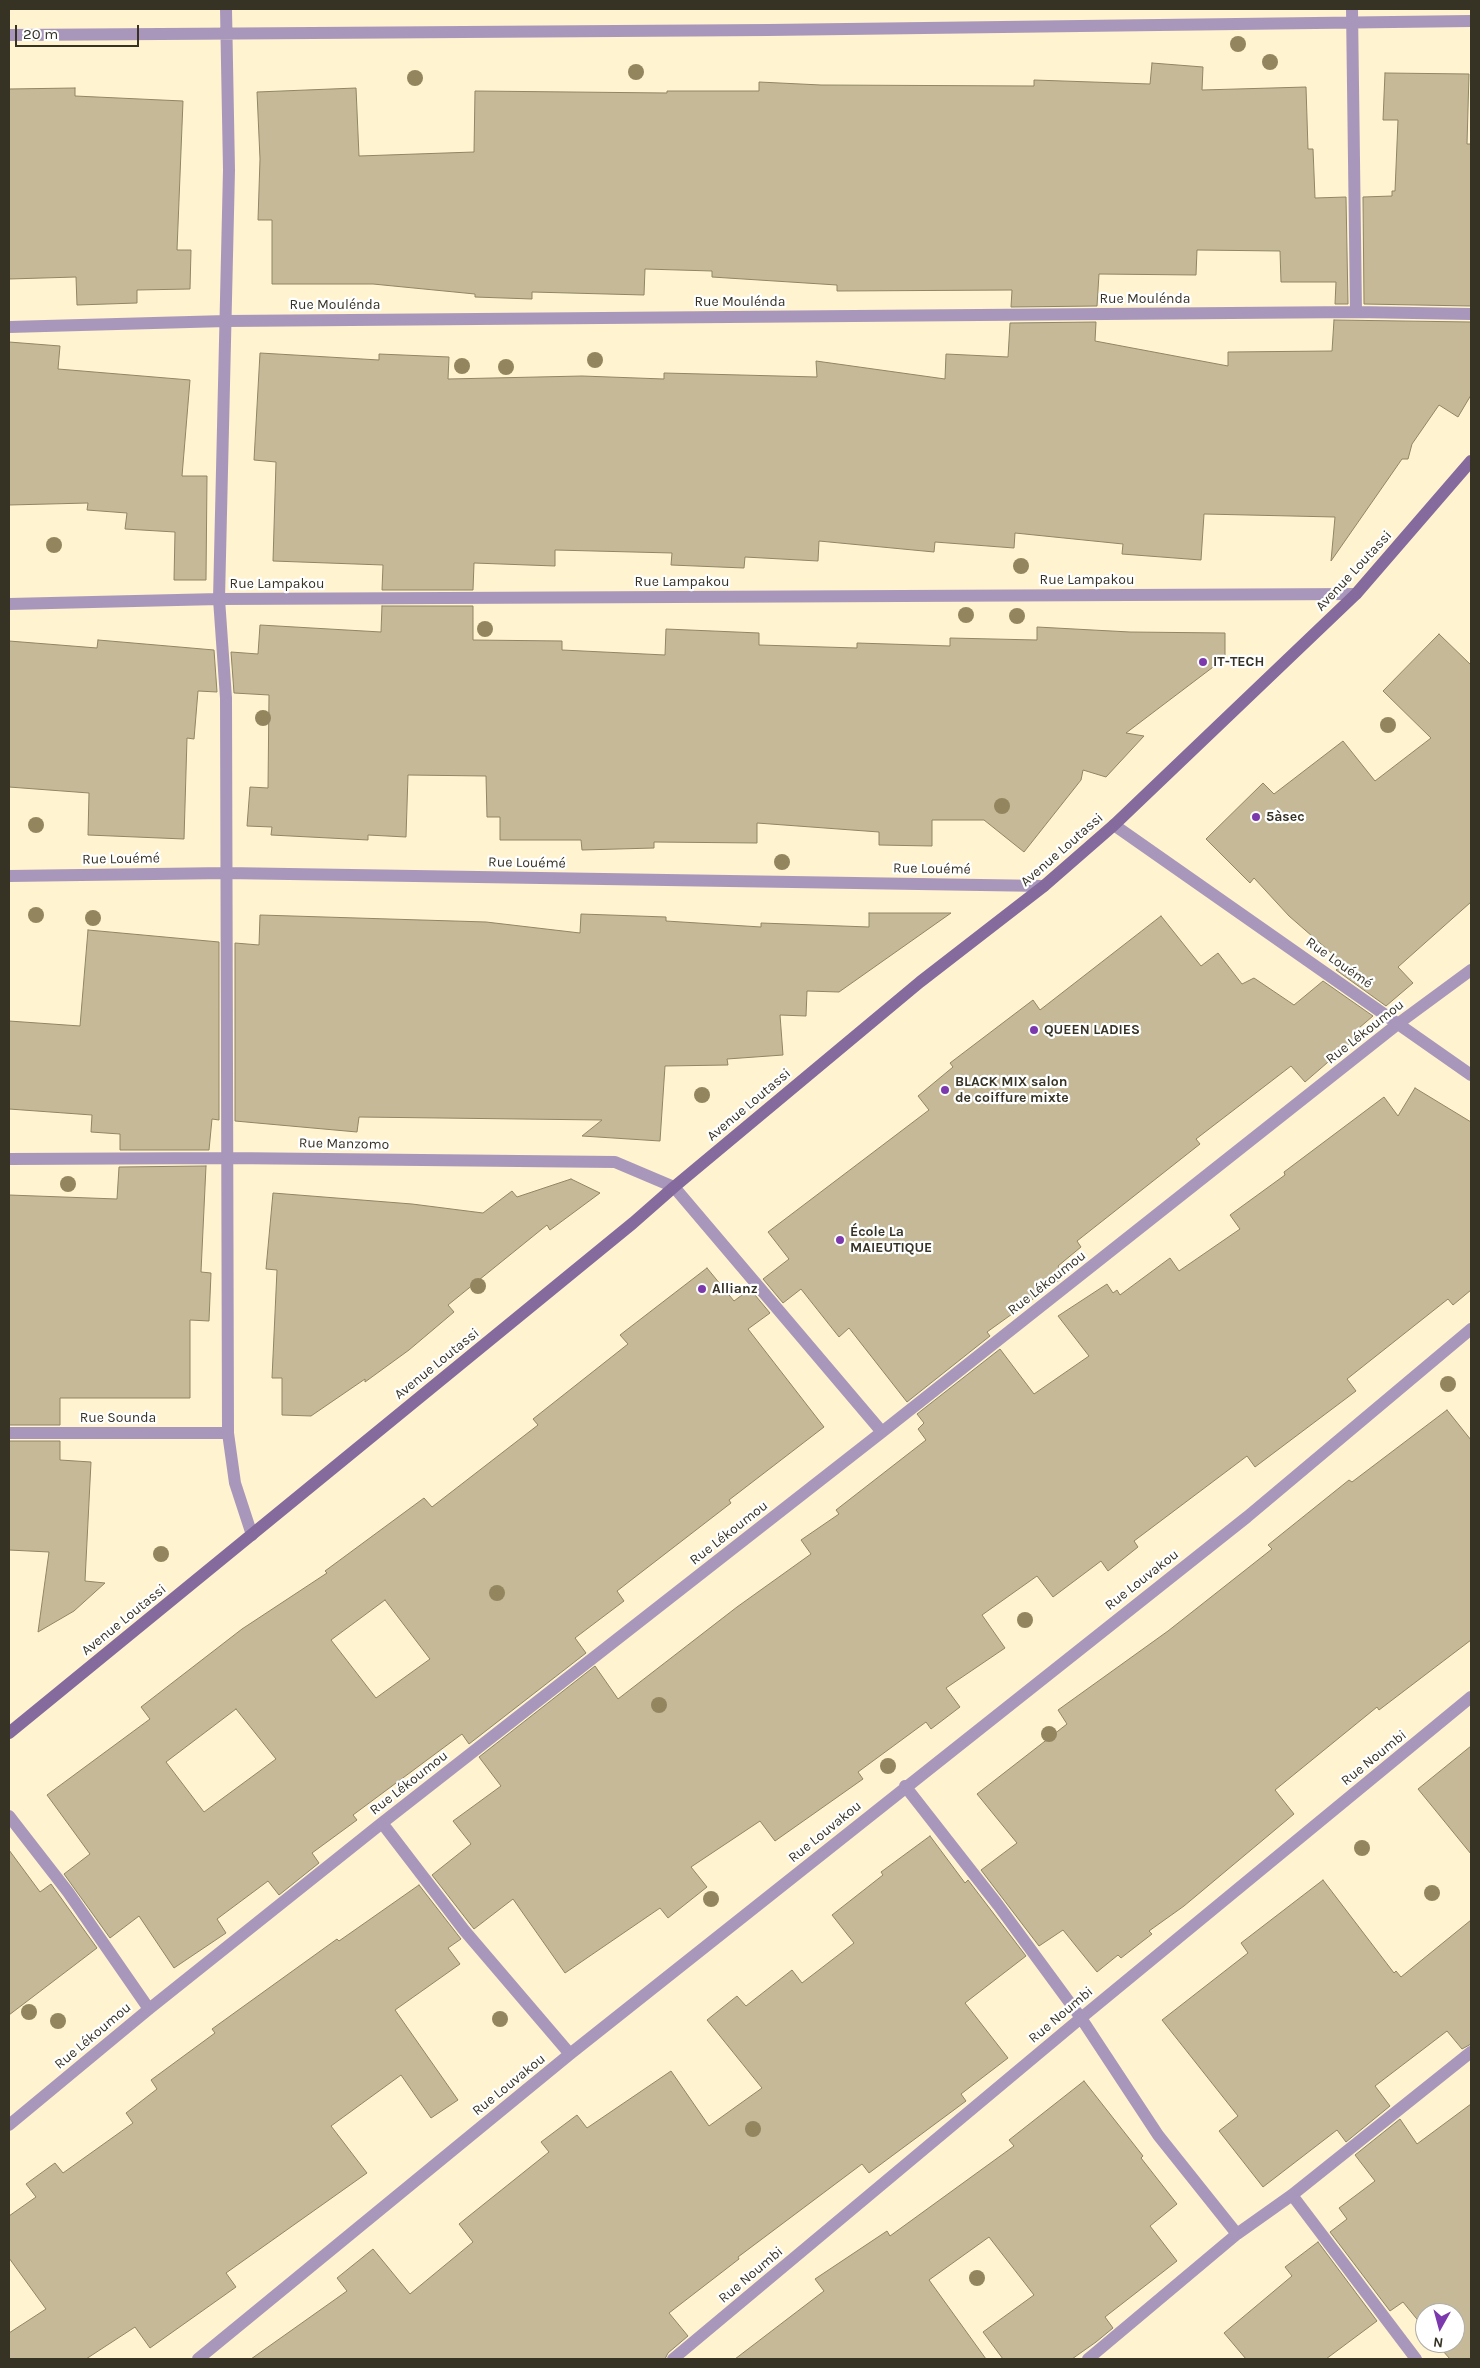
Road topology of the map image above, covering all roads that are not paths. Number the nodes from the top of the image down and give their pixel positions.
1 (226, 9) edge
2 (1353, 15) edge
3 (1471, 21) edge
4 (226, 34) junction
5 (9, 35) edge
6 (1356, 312) junction
7 (1471, 314) edge
8 (226, 321) junction
9 (9, 327) edge
10 (1471, 461) edge
11 (1356, 594) junction
12 (219, 599) junction
13 (9, 604) edge
14 (1114, 825) junction
15 (226, 873) junction
16 (9, 876) edge
17 (1044, 886) junction
18 (1471, 970) edge
19 (1399, 1023) junction
20 (1471, 1076) edge
21 (228, 1158) junction
22 (9, 1159) edge
23 (674, 1187) junction
24 (1471, 1329) edge
25 (882, 1432) junction
26 (9, 1433) edge
27 (228, 1433) junction
28 (252, 1535) junction
29 (1471, 1697) edge
30 (23, 1721) junction
31 (9, 1722) edge
32 (9, 1733) edge
33 (905, 1786) junction
34 (9, 1816) edge
35 (382, 1823) junction
36 (149, 2009) junction
37 (1081, 2018) junction
38 (1471, 2052) edge
39 (570, 2054) junction
40 (9, 2125) edge
41 (1292, 2195) junction
42 (1237, 2234) junction
43 (198, 2359) edge
44 (674, 2359) edge
45 (1088, 2359) edge
46 (1416, 2359) edge

1 - 4 street
2 - 3 street
2 - 4 street
2 - 6 street
4 - 5 street
4 - 8 street
6 - 7 street, Rue Moulénda
6 - 8 street, Rue Moulénda
8 - 9 street, Rue Moulénda
8 - 12 street
10 - 11 main road, Avenue Loutassi
11 - 12 street, Rue Lampakou
11 - 14 main road, Avenue Loutassi
12 - 13 street, Rue Lampakou
12 - 15 street
14 - 17 main road, Avenue Loutassi
14 - 19 street, Rue Louémé
15 - 16 street, Rue Louémé
15 - 17 street, Rue Louémé
15 - 21 street
17 - 23 main road, Avenue Loutassi
18 - 19 street, Rue Lékoumou
19 - 20 street, Rue Louémé
19 - 25 street, Rue Lékoumou
21 - 22 street, Rue Manzomo
21 - 23 street, Rue Manzomo
21 - 27 street
23 - 25 street
23 - 28 main road, Avenue Loutassi
24 - 33 street, Rue Louvakou
25 - 35 street, Rue Lékoumou
26 - 27 street, Rue Sounda
27 - 28 street
28 - 30 main road, Avenue Loutassi
29 - 37 street, Rue Noumbi
30 - 31 street
30 - 32 main road, Avenue Loutassi
33 - 37 street
33 - 39 street, Rue Louvakou
34 - 36 street
35 - 36 street, Rue Lékoumou
35 - 39 street
36 - 40 street, Rue Lékoumou
37 - 42 street
37 - 44 street, Rue Noumbi
38 - 41 street
39 - 43 street, Rue Louvakou
41 - 42 street
41 - 46 street
42 - 45 street

